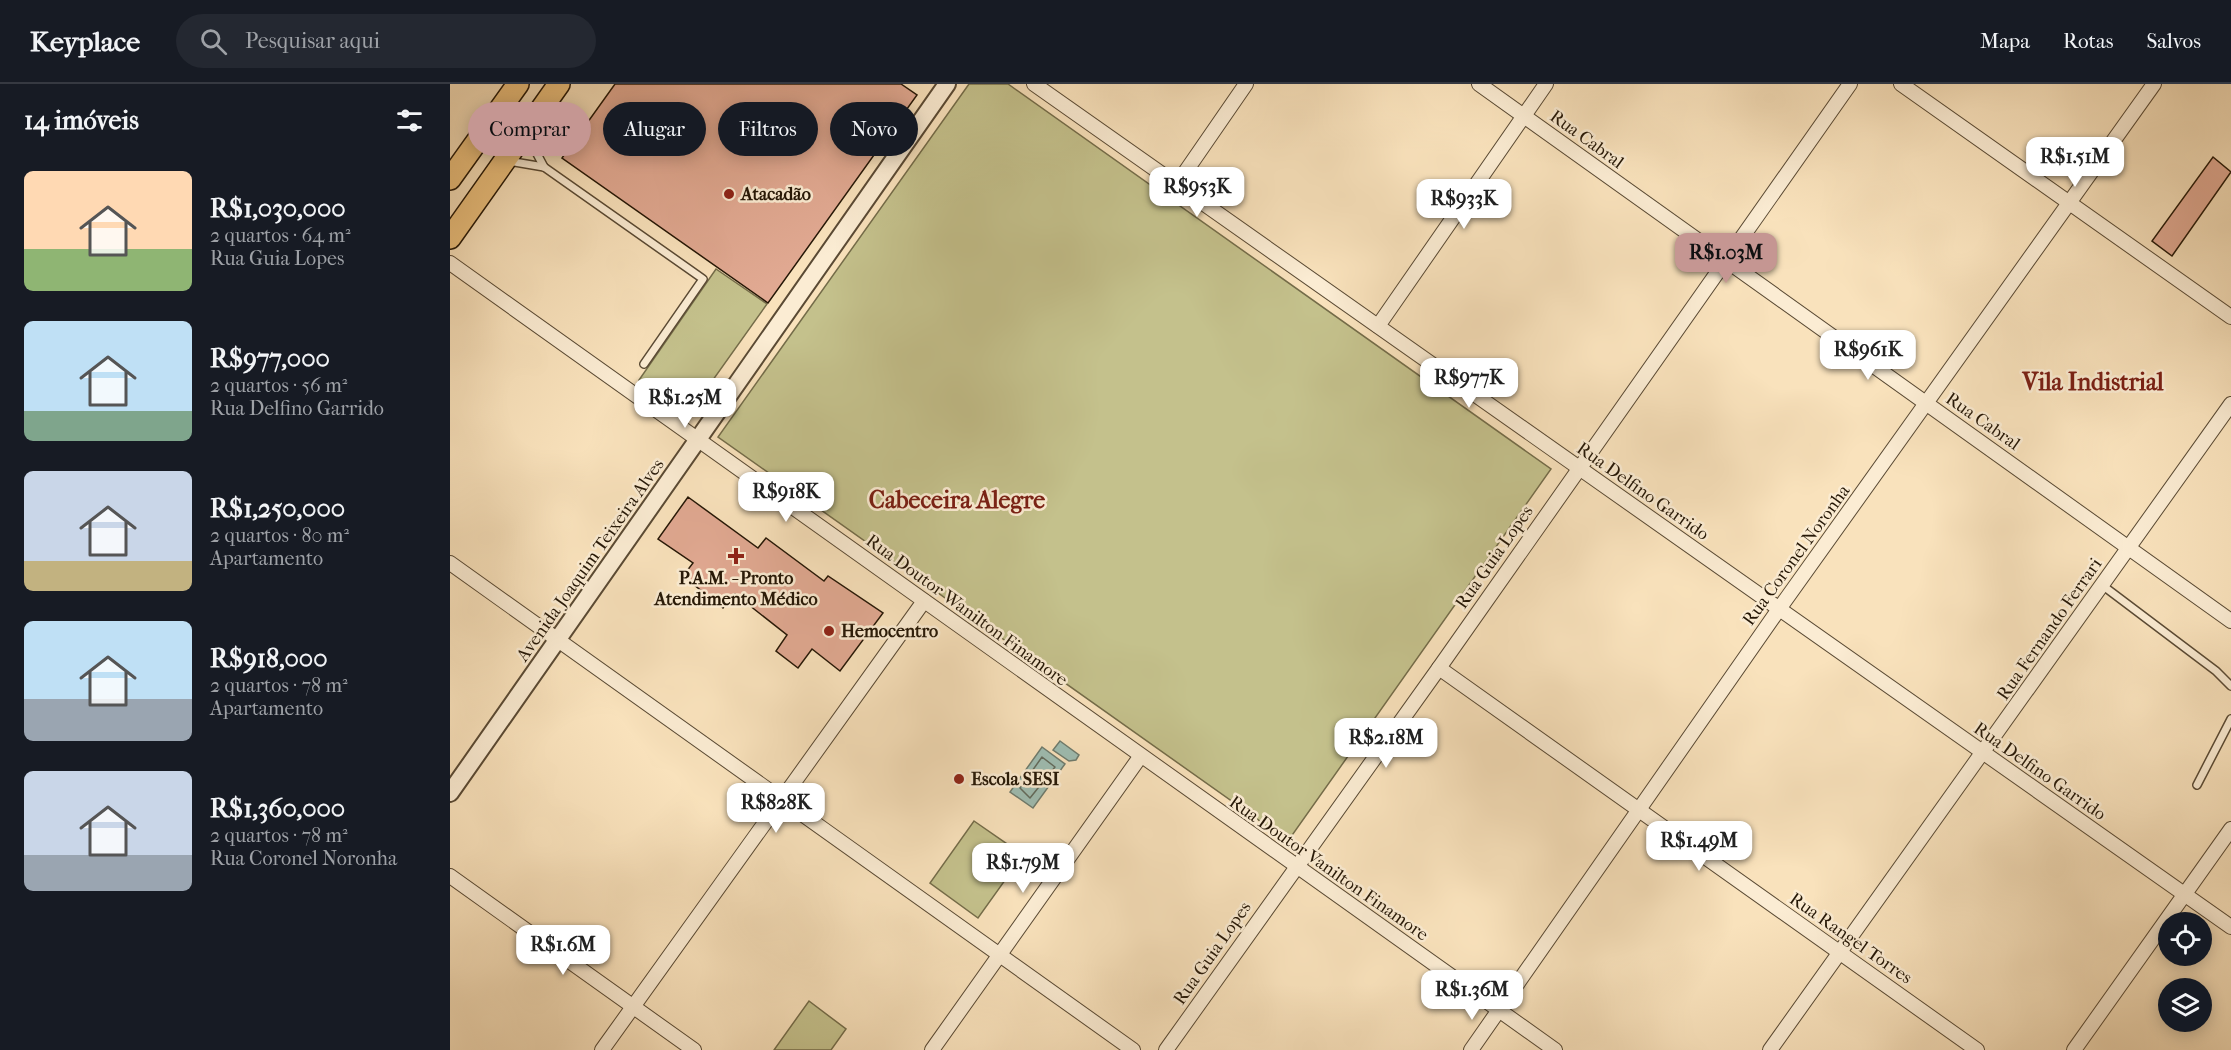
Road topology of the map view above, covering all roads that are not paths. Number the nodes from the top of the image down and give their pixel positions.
1 (518, 84) edge
2 (558, 84) edge
3 (947, 84) edge
4 (1034, 84) edge
5 (1246, 84) edge
6 (1479, 84) edge
7 (1546, 84) edge
8 (1850, 84) edge
9 (1901, 84) edge
10 (2154, 84) edge
11 (545, 102) edge
12 (1524, 115) junction
13 (508, 156) edge
14 (538, 156) edge
15 (504, 161) junction
16 (544, 167) junction
17 (450, 179) edge
18 (1177, 184) junction
19 (2070, 203) junction
20 (450, 238) edge
21 (1725, 259) junction
22 (450, 263) edge
23 (2231, 317) edge
24 (1378, 326) junction
25 (644, 364) dead end
26 (1927, 404) junction
27 (2231, 404) edge
28 (697, 440) junction
29 (1578, 467) junction
30 (2128, 547) junction
31 (450, 563) edge
32 (2102, 585) junction
33 (924, 601) junction
34 (1779, 609) junction
35 (2231, 621) edge
36 (557, 640) junction
37 (1439, 668) junction
38 (2231, 686) edge
39 (2231, 719) edge
40 (1983, 752) junction
41 (1140, 757) junction
42 (2197, 785) dead end
43 (450, 793) edge
44 (782, 799) junction
45 (1639, 810) junction
46 (2231, 829) edge
47 (1296, 866) junction
48 (450, 876) edge
49 (2185, 895) junction
50 (2231, 927) edge
51 (1838, 951) junction
52 (999, 955) junction
53 (632, 1006) junction
54 (1499, 1011) junction
55 (602, 1050) edge
56 (694, 1050) edge
57 (932, 1050) edge
58 (1133, 1050) edge
59 (1166, 1050) edge
60 (1471, 1050) edge
61 (1555, 1050) edge
62 (1770, 1050) edge
63 (1977, 1050) edge
64 (2074, 1050) edge

1 - 17 main road
2 - 11 main road
3 - 28 street, Avenida Joaquim Teixeira Alves
4 - 18 street, Rua Delfino Garrido
5 - 18 street
6 - 12 street, Rua Cabral
7 - 12 street
8 - 21 street, Rua Guia Lopes
9 - 19 street
10 - 19 street, Rua Coronel Noronha
12 - 21 street, Rua Cabral
12 - 24 street
13 - 15 main road
14 - 16 lane
15 - 16 lane
15 - 20 main road
16 - 25 lane
18 - 24 street, Rua Delfino Garrido
19 - 23 street
19 - 26 street, Rua Coronel Noronha
21 - 26 street, Rua Cabral
21 - 29 street, Rua Guia Lopes
22 - 28 street, Rua Doutor Wanilton Finamore
24 - 29 street, Rua Delfino Garrido
26 - 30 street, Rua Cabral
26 - 34 street, Rua Coronel Noronha
27 - 30 street, Rua Fernando Ferrari
28 - 33 street, Rua Doutor Wanilton Finamore
28 - 36 street, Avenida Joaquim Teixeira Alves
29 - 34 street, Rua Delfino Garrido
29 - 37 street, Rua Guia Lopes
30 - 32 street, Rua Fernando Ferrari
30 - 35 street, Rua Cabral
31 - 36 street
32 - 38 lane
32 - 40 street, Rua Fernando Ferrari
33 - 41 street, Rua Doutor Wanilton Finamore
33 - 44 street
34 - 40 street, Rua Delfino Garrido
34 - 45 street, Rua Coronel Noronha
36 - 43 street, Avenida Joaquim Teixeira Alves
36 - 44 street
37 - 45 street, Rua Rangel Torres
37 - 47 street, Rua Guia Lopes
39 - 42 lane
40 - 49 street, Rua Delfino Garrido
40 - 51 street, Rua Fernando Ferrari
41 - 47 street, Rua Doutor Vanilton Finamore
41 - 52 street
44 - 52 street
44 - 53 street
45 - 51 street, Rua Rangel Torres
45 - 54 street, Rua Coronel Noronha
46 - 49 street
47 - 54 street, Rua Doutor Vanilton Finamore
47 - 59 street, Rua Guia Lopes
48 - 53 street
49 - 50 street, Rua Delfino Garrido
49 - 64 street
51 - 62 street, Rua Fernando Ferrari
51 - 63 street, Rua Rangel Torres
52 - 57 street
52 - 58 street
53 - 55 street
53 - 56 street
54 - 60 street, Rua Coronel Noronha
54 - 61 street, Rua Doutor Vanilton Finamore

